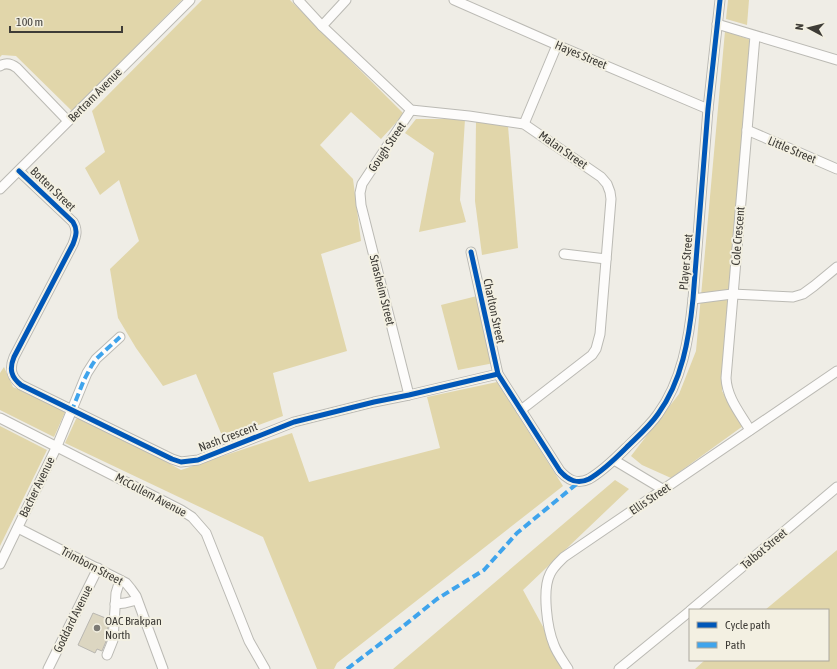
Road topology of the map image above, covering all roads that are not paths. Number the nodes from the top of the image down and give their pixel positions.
1 (190, 0) edge
2 (298, 0) edge
3 (346, 0) edge
4 (454, 0) edge
5 (720, 0) edge
6 (717, 24) junction
7 (322, 26) junction
8 (755, 36) junction
9 (557, 46) junction
10 (837, 60) edge
11 (0, 66) edge
12 (708, 109) junction
13 (411, 110) junction
14 (68, 121) junction
15 (524, 124) junction
16 (747, 130) junction
17 (837, 169) edge
18 (19, 171) junction
19 (362, 184) joint
20 (0, 190) edge
21 (74, 244) joint
22 (471, 252) dead end
23 (564, 254) dead end
24 (606, 259) junction
25 (837, 267) edge
26 (732, 294) junction
27 (693, 298) junction
28 (120, 337) dead end
29 (837, 370) edge
30 (498, 374) junction
31 (409, 395) junction
32 (72, 410) junction
33 (521, 410) junction
34 (0, 418) edge
35 (750, 430) junction
36 (57, 446) junction
37 (614, 460) junction
38 (837, 487) edge
39 (664, 490) junction
40 (18, 528) junction
41 (0, 564) edge
42 (98, 568) junction
43 (120, 580) junction
44 (137, 600) junction
45 (115, 604) junction
46 (691, 609) edge
47 (689, 611) edge
48 (107, 655) dead end
49 (48, 669) edge
50 (163, 669) edge
51 (265, 669) edge
52 (568, 669) edge
53 (619, 669) edge

1 - 14 street, Bertram Avenue
2 - 7 street
3 - 7 street
4 - 9 street, Hayes Street
5 - 6 street, Player Street
6 - 8 street
6 - 12 street, Player Street
7 - 13 street
8 - 10 street
8 - 16 street, Cole Crescent
9 - 12 street, Hayes Street
9 - 15 street
11 - 14 street
12 - 27 street, Player Street
13 - 15 street, Malan Street
13 - 19 street, Gough Street
14 - 18 street, Bertram Avenue
15 - 24 street, Malan Street
16 - 17 street, Little Street
16 - 26 street, Cole Crescent
18 - 20 street, Bertram Avenue
18 - 21 street, Botten Street
19 - 31 street, Strasheim Street
21 - 32 street, Nash Crescent
22 - 30 street, Charlton Street
23 - 24 street
24 - 33 street, Malan Street
25 - 26 street
26 - 27 street
26 - 35 street, Cole Crescent
27 - 37 street, Player Street
28 - 32 street, Bacher Avenue
29 - 35 street, Ellis Street
30 - 31 street, Nash Crescent
30 - 33 street
31 - 32 street, Nash Crescent
32 - 36 street, Bacher Avenue
33 - 37 street, Player Street
34 - 36 street, McCullem Avenue
35 - 39 street, Ellis Street
36 - 40 street, Bacher Avenue
36 - 51 street, McCullem Avenue
37 - 39 street
38 - 46 street, Talbot Street
39 - 52 street, Ellis Street
40 - 41 street, Bacher Avenue
40 - 42 street, Trimborn Street
42 - 43 street, Trimborn Street
42 - 49 street, Goddard Avenue
43 - 44 street, Trimborn Street
43 - 45 street
44 - 45 street
44 - 50 street, Trimborn Street
45 - 48 street
47 - 53 street, Talbot Street

